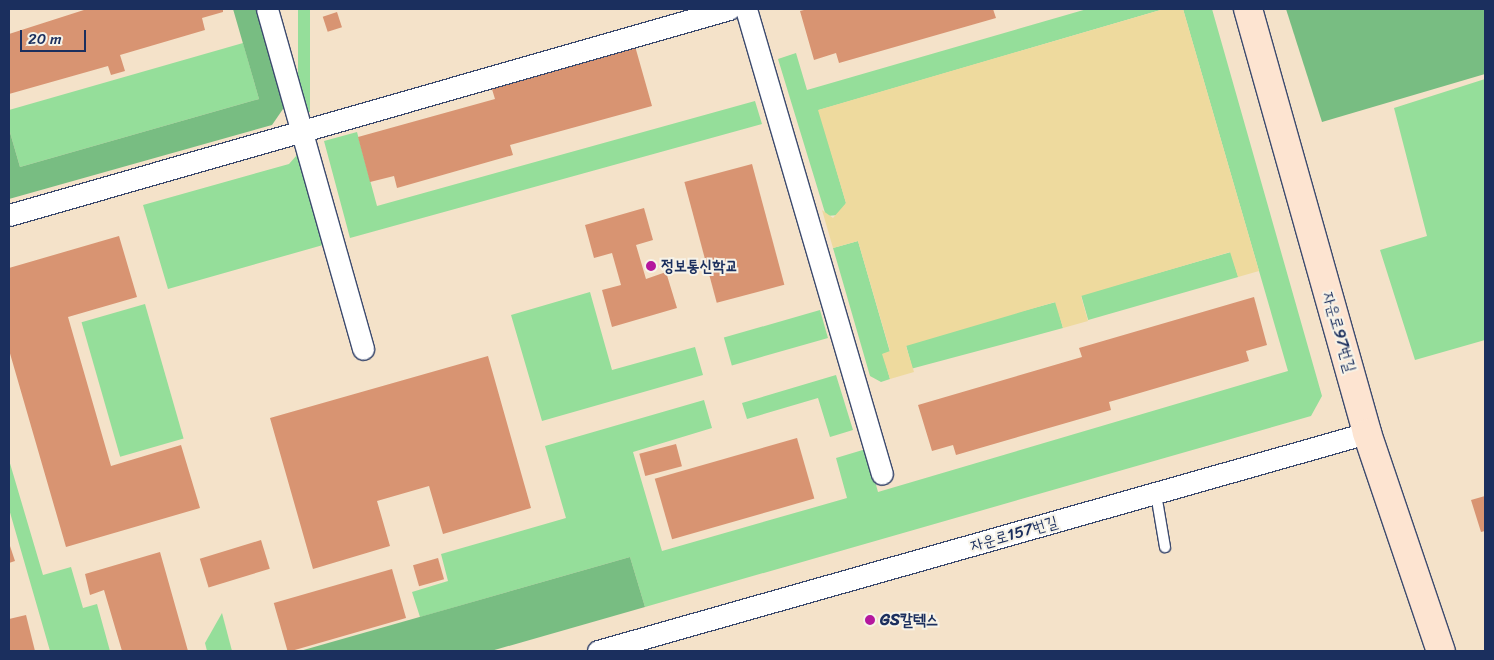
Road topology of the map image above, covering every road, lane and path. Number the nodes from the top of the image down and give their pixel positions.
1 (267, 9) edge
2 (729, 9) edge
3 (746, 9) edge
4 (1248, 9) edge
5 (303, 132) junction
6 (9, 215) edge
7 (363, 349) dead end
8 (1367, 434) junction
9 (882, 473) dead end
10 (1156, 494) junction
11 (1166, 547) dead end
12 (598, 651) edge
13 (1441, 651) edge

1 - 5 street
2 - 5 street
3 - 9 street
4 - 8 street, 자운로97번길
5 - 6 street
5 - 7 street
8 - 10 street, 자운로157번길
8 - 13 street, 자운로97번길
10 - 11 lane
10 - 12 street, 자운로157번길

